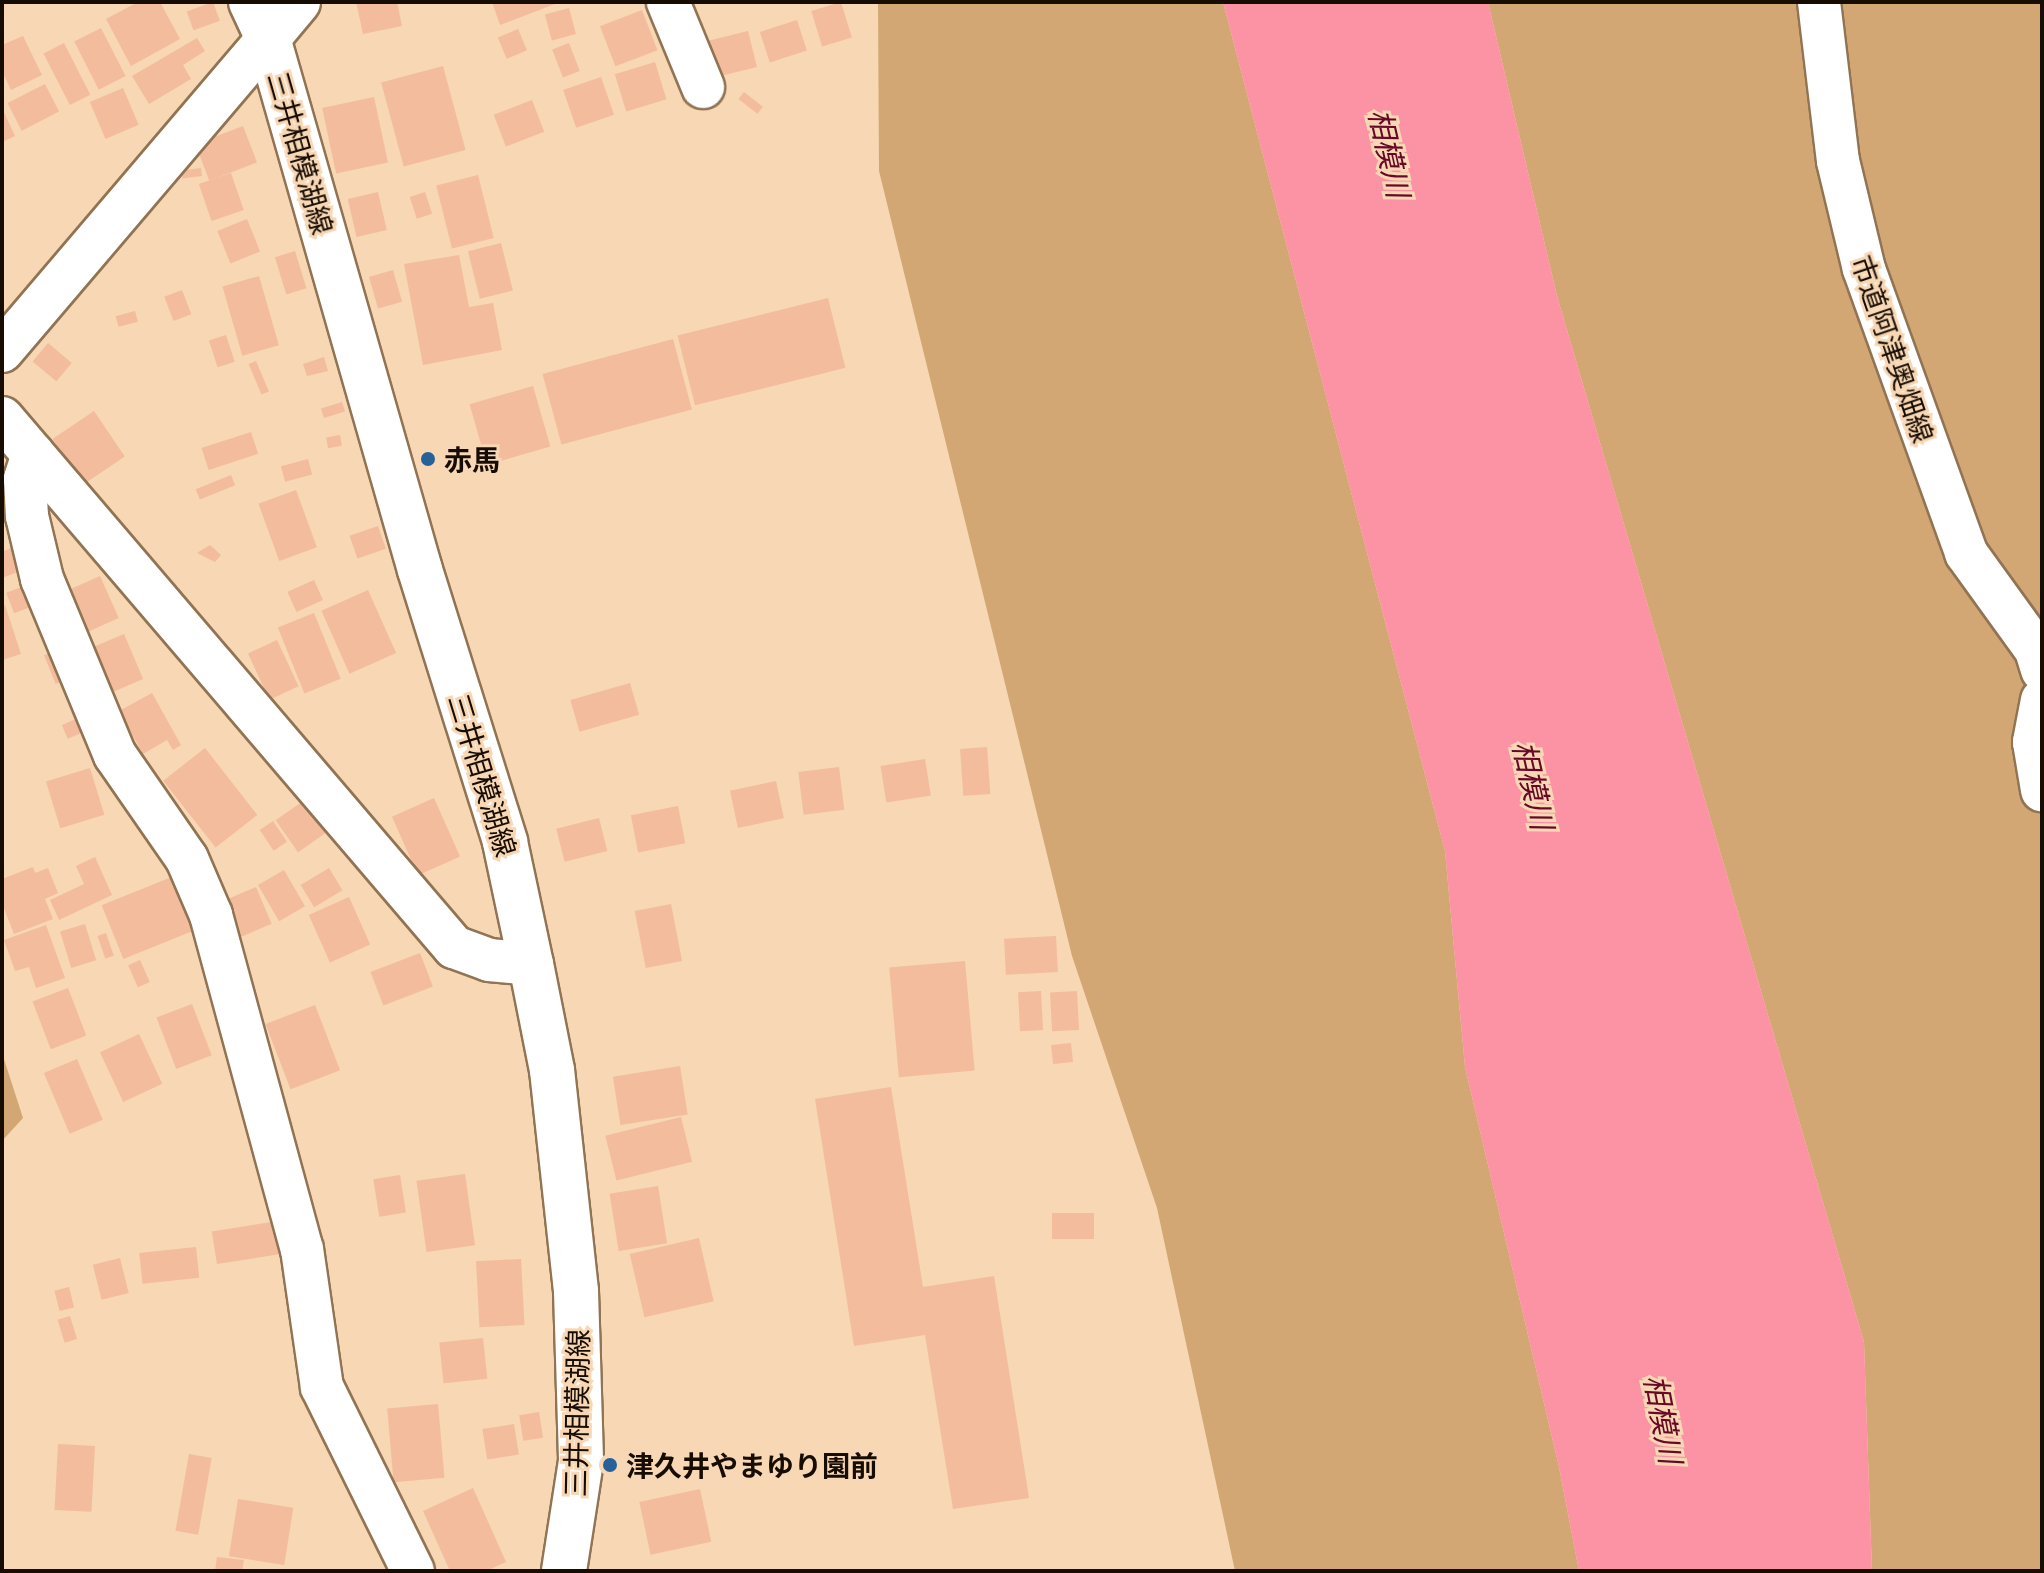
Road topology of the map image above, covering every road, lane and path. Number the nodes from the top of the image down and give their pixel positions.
1 (298, 2) edge
2 (668, 2) edge
3 (1819, 2) edge
4 (259, 20) edge
5 (703, 87) dead end
6 (2, 351) edge
7 (2, 418) edge
8 (33, 454) junction
9 (2042, 670) edge
10 (2042, 700) edge
11 (2042, 790) edge
12 (531, 964) junction
13 (413, 1571) edge
14 (564, 1571) edge

1 - 4 main road
2 - 5 street
3 - 9 street, 市道阿津奥畑線
4 - 6 street
4 - 12 main road, 三井相模湖線
7 - 8 street
8 - 12 street
8 - 13 street
10 - 11 street
12 - 14 main road, 三井相模湖線

